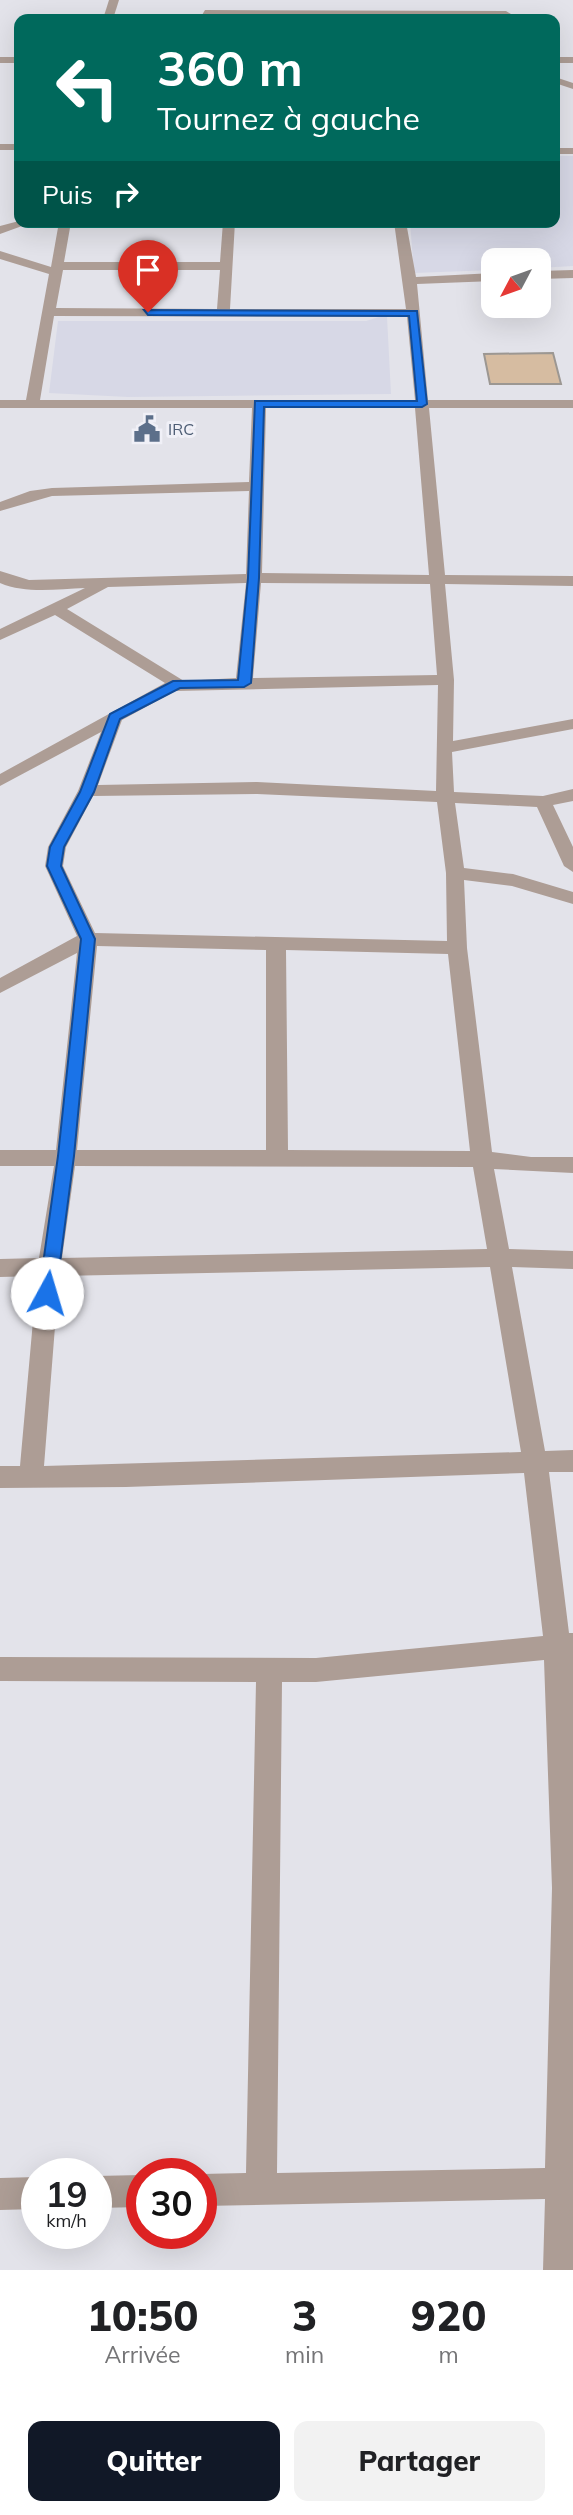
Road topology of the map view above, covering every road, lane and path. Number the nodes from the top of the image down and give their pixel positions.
1 (323, 0) edge
2 (324, 13) junction
3 (507, 13) edge
4 (284, 14) edge
5 (64, 228) edge
6 (229, 228) edge
7 (401, 228) edge
8 (0, 255) edge
9 (226, 265) junction
10 (56, 269) junction
11 (573, 274) edge
12 (551, 275) edge
13 (481, 278) edge
14 (410, 281) junction
15 (48, 312) junction
16 (223, 312) junction
17 (413, 313) junction
18 (259, 403) junction
19 (0, 404) edge
20 (32, 404) junction
21 (422, 404) junction
22 (573, 404) edge
23 (256, 486) junction
24 (0, 507) edge
25 (0, 576) edge
26 (254, 578) junction
27 (437, 578) junction
28 (573, 581) edge
29 (109, 582) junction
30 (55, 608) junction
31 (0, 635) edge
32 (446, 680) junction
33 (244, 683) junction
34 (178, 684) junction
35 (115, 716) junction
36 (573, 724) edge
37 (443, 748) junction
38 (0, 781) edge
39 (87, 792) junction
40 (573, 795) edge
41 (446, 799) junction
42 (543, 802) junction
43 (573, 866) edge
44 (455, 873) junction
45 (573, 898) edge
46 (88, 939) junction
47 (276, 943) junction
48 (457, 948) junction
49 (0, 986) edge
50 (66, 1156) junction
51 (277, 1157) junction
52 (0, 1158) edge
53 (482, 1159) junction
54 (573, 1165) edge
55 (499, 1258) junction
56 (573, 1261) edge
57 (50, 1267) junction
58 (0, 1268) edge
59 (535, 1460) junction
60 (573, 1461) edge
61 (0, 1477) edge
62 (31, 1478) junction
63 (565, 1645) edge
64 (0, 1669) edge
65 (269, 1670) junction
66 (569, 1887) edge
67 (261, 2189) junction
68 (217, 2190) edge
69 (567, 2190) edge
70 (21, 2193) edge
71 (0, 2194) edge
72 (559, 2270) edge

1 - 2 street
2 - 3 street
2 - 4 street
5 - 10 street
6 - 9 street
7 - 14 street
8 - 10 street
9 - 10 street
9 - 16 street
10 - 15 street
11 - 12 street
13 - 14 street
14 - 17 street
15 - 16 street
15 - 20 street
16 - 17 street
17 - 21 street
18 - 20 street
18 - 21 street
18 - 23 street
19 - 20 street
21 - 22 street
21 - 27 street
23 - 24 street
23 - 26 street
25 - 29 street
26 - 27 street
26 - 29 street
26 - 33 street
27 - 28 street
27 - 32 street
29 - 30 street
30 - 31 street
30 - 34 street
32 - 33 street
32 - 37 street
33 - 34 street
34 - 35 street
35 - 38 street
35 - 39 street
36 - 37 street
37 - 41 street
39 - 41 street
39 - 46 street
40 - 42 street
41 - 42 street
41 - 44 street
42 - 43 street
44 - 45 street
44 - 48 street
46 - 47 street
46 - 49 street
46 - 50 street
47 - 48 street
47 - 51 street
48 - 53 street
50 - 51 street
50 - 52 street
50 - 57 street
51 - 53 street
53 - 54 street
53 - 55 street
55 - 56 street
55 - 57 street
55 - 59 street
57 - 58 street
57 - 62 street
59 - 60 street
59 - 62 street
59 - 63 street
61 - 62 street
63 - 65 street
63 - 66 street
64 - 65 street
65 - 67 street
66 - 69 street
67 - 68 street
67 - 69 street
69 - 72 street
70 - 71 street

